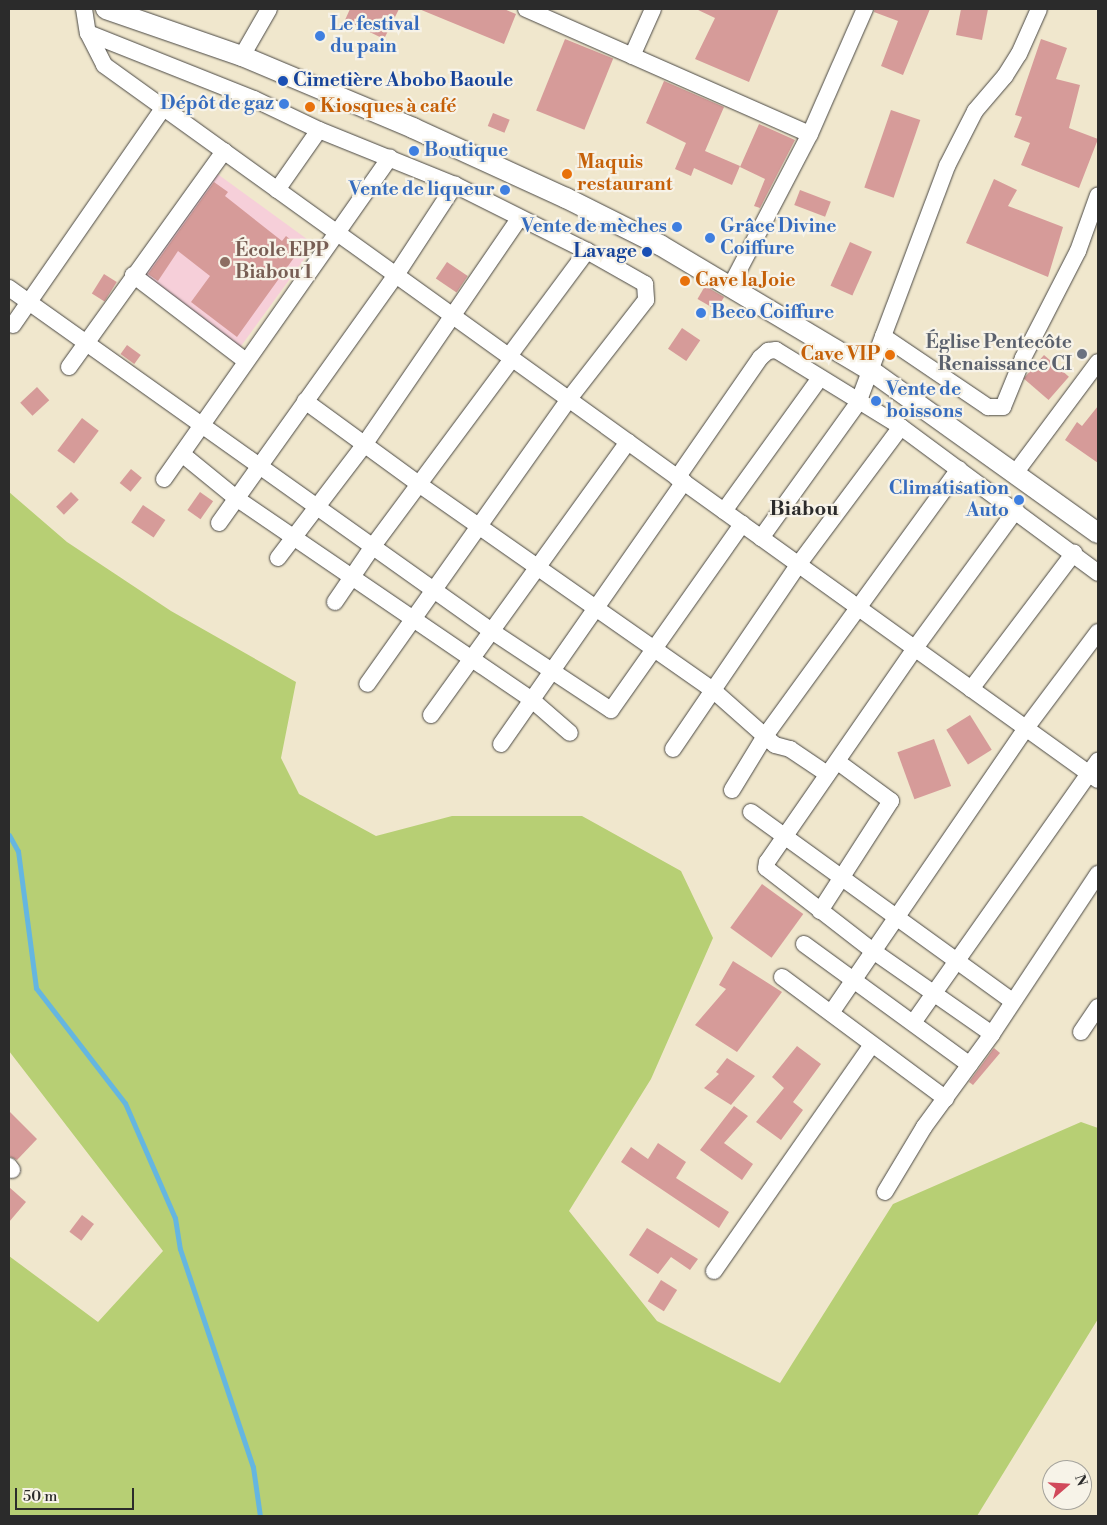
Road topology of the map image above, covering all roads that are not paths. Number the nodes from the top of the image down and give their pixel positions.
1 (84, 9) edge
2 (106, 9) edge
3 (269, 9) edge
4 (526, 9) edge
5 (653, 9) edge
6 (866, 9) edge
7 (1039, 9) edge
8 (88, 33) junction
9 (242, 56) junction
10 (632, 56) junction
11 (163, 108) junction
12 (319, 130) junction
13 (810, 134) junction
14 (224, 152) junction
15 (390, 157) junction
16 (455, 185) junction
17 (277, 190) junction
18 (1098, 195) edge
19 (518, 219) junction
20 (335, 232) junction
21 (587, 251) junction
22 (133, 275) junction
23 (396, 275) junction
24 (731, 285) junction
25 (9, 288) edge
26 (30, 303) junction
27 (452, 316) junction
28 (13, 325) dead end
29 (882, 336) junction
30 (87, 342) junction
31 (510, 357) junction
32 (246, 361) junction
33 (1098, 362) edge
34 (69, 367) dead end
35 (870, 370) junction
36 (820, 378) junction
37 (569, 399) junction
38 (306, 401) junction
39 (858, 403) junction
40 (203, 424) junction
41 (901, 427) junction
42 (628, 442) junction
43 (364, 445) junction
44 (182, 454) junction
45 (260, 464) junction
46 (959, 468) junction
47 (1016, 472) junction
48 (164, 479) dead end
49 (681, 480) junction
50 (420, 485) junction
51 (236, 498) junction
52 (317, 507) junction
53 (1016, 510) junction
54 (724, 511) junction
55 (219, 523) dead end
56 (742, 524) junction
57 (479, 526) junction
58 (1098, 533) edge
59 (294, 537) junction
60 (761, 538) junction
61 (373, 546) junction
62 (1074, 553) junction
63 (278, 558) dead end
64 (798, 565) junction
65 (536, 568) junction
66 (1098, 573) edge
67 (352, 577) junction
68 (433, 588) junction
69 (335, 602) dead end
70 (596, 607) junction
71 (857, 607) junction
72 (411, 620) junction
73 (490, 630) junction
74 (1098, 632) edge
75 (915, 648) junction
76 (653, 650) junction
77 (470, 659) junction
78 (553, 669) junction
79 (367, 684) dead end
80 (971, 689) junction
81 (714, 691) junction
82 (532, 700) junction
83 (431, 715) dead end
84 (1026, 728) junction
85 (570, 733) dead end
86 (765, 736) junction
87 (501, 744) dead end
88 (673, 749) dead end
89 (832, 768) junction
90 (1095, 771) edge
91 (732, 790) dead end
92 (751, 812) dead end
93 (784, 837) junction
94 (1098, 874) edge
95 (840, 878) junction
96 (820, 910) junction
97 (897, 918) junction
98 (804, 944) dead end
99 (873, 951) junction
100 (956, 961) junction
101 (782, 977) dead end
102 (853, 982) junction
103 (934, 990) junction
104 (1012, 1001) junction
105 (1098, 1007) edge
106 (831, 1013) junction
107 (913, 1023) junction
108 (1081, 1032) dead end
109 (992, 1034) junction
110 (872, 1046) junction
111 (970, 1064) junction
112 (946, 1099) junction
113 (885, 1192) dead end
114 (714, 1271) dead end

1 - 8 street
2 - 9 main road
3 - 9 street
4 - 10 street
5 - 10 street
6 - 13 street
7 - 29 street
8 - 11 street
8 - 12 street
9 - 24 main road
10 - 13 street
11 - 14 street
11 - 26 street
12 - 15 street
12 - 17 street
13 - 24 street
14 - 17 street
14 - 22 street
15 - 16 street
15 - 20 street
16 - 19 street
16 - 23 street
17 - 20 street
18 - 29 street
19 - 21 street
19 - 27 street
20 - 23 street
20 - 32 street
21 - 31 street
21 - 37 street
22 - 30 street
22 - 32 street
23 - 27 street
23 - 38 street
24 - 35 main road
25 - 26 street
26 - 28 street
26 - 30 street
27 - 31 street
27 - 43 street
29 - 35 street
30 - 34 street
30 - 40 street
31 - 37 street
31 - 50 street
32 - 40 street
33 - 47 street
35 - 39 street
35 - 47 main road
36 - 39 street
36 - 49 street
36 - 54 street
37 - 42 street
37 - 57 street
38 - 43 street
38 - 45 street
39 - 41 street
39 - 60 street
40 - 44 street
40 - 45 street
41 - 46 street
41 - 64 street
42 - 49 street
42 - 65 street
43 - 50 street
43 - 52 street
44 - 48 street
44 - 51 street
45 - 51 street
45 - 52 street
46 - 53 street
46 - 71 street
47 - 58 main road
49 - 54 street
49 - 70 street
50 - 57 street
50 - 61 street
51 - 55 street
51 - 59 street
52 - 59 street
52 - 61 street
53 - 62 street
53 - 75 street
54 - 56 street
56 - 60 street
56 - 76 street
57 - 65 street
57 - 68 street
59 - 63 street
59 - 67 street
60 - 64 street
61 - 67 street
61 - 68 street
62 - 66 street
62 - 80 street
64 - 71 street
64 - 81 street
65 - 70 street
65 - 73 street
67 - 69 street
67 - 72 street
68 - 72 street
68 - 73 street
70 - 76 street
70 - 78 street
71 - 75 street
71 - 86 street
72 - 77 street
72 - 79 street
73 - 77 street
73 - 78 street
74 - 84 street
75 - 80 street
75 - 89 street
76 - 78 street
76 - 81 street
77 - 82 street
77 - 83 street
78 - 82 street
80 - 84 street
81 - 86 street
81 - 88 street
82 - 85 street
82 - 87 street
84 - 90 street
84 - 97 street
86 - 89 street
86 - 91 street
89 - 93 street
89 - 95 street
90 - 100 street
92 - 93 street
93 - 95 street
93 - 96 street
94 - 104 street
95 - 96 street
95 - 97 street
96 - 99 street
97 - 99 street
97 - 100 street
98 - 102 street
99 - 102 street
99 - 103 street
100 - 103 street
100 - 104 street
101 - 106 street
102 - 106 street
102 - 107 street
103 - 107 street
103 - 109 street
104 - 109 street
105 - 108 street
106 - 110 street
107 - 111 street
109 - 111 street
110 - 112 street
110 - 114 street
111 - 112 street
112 - 113 street

